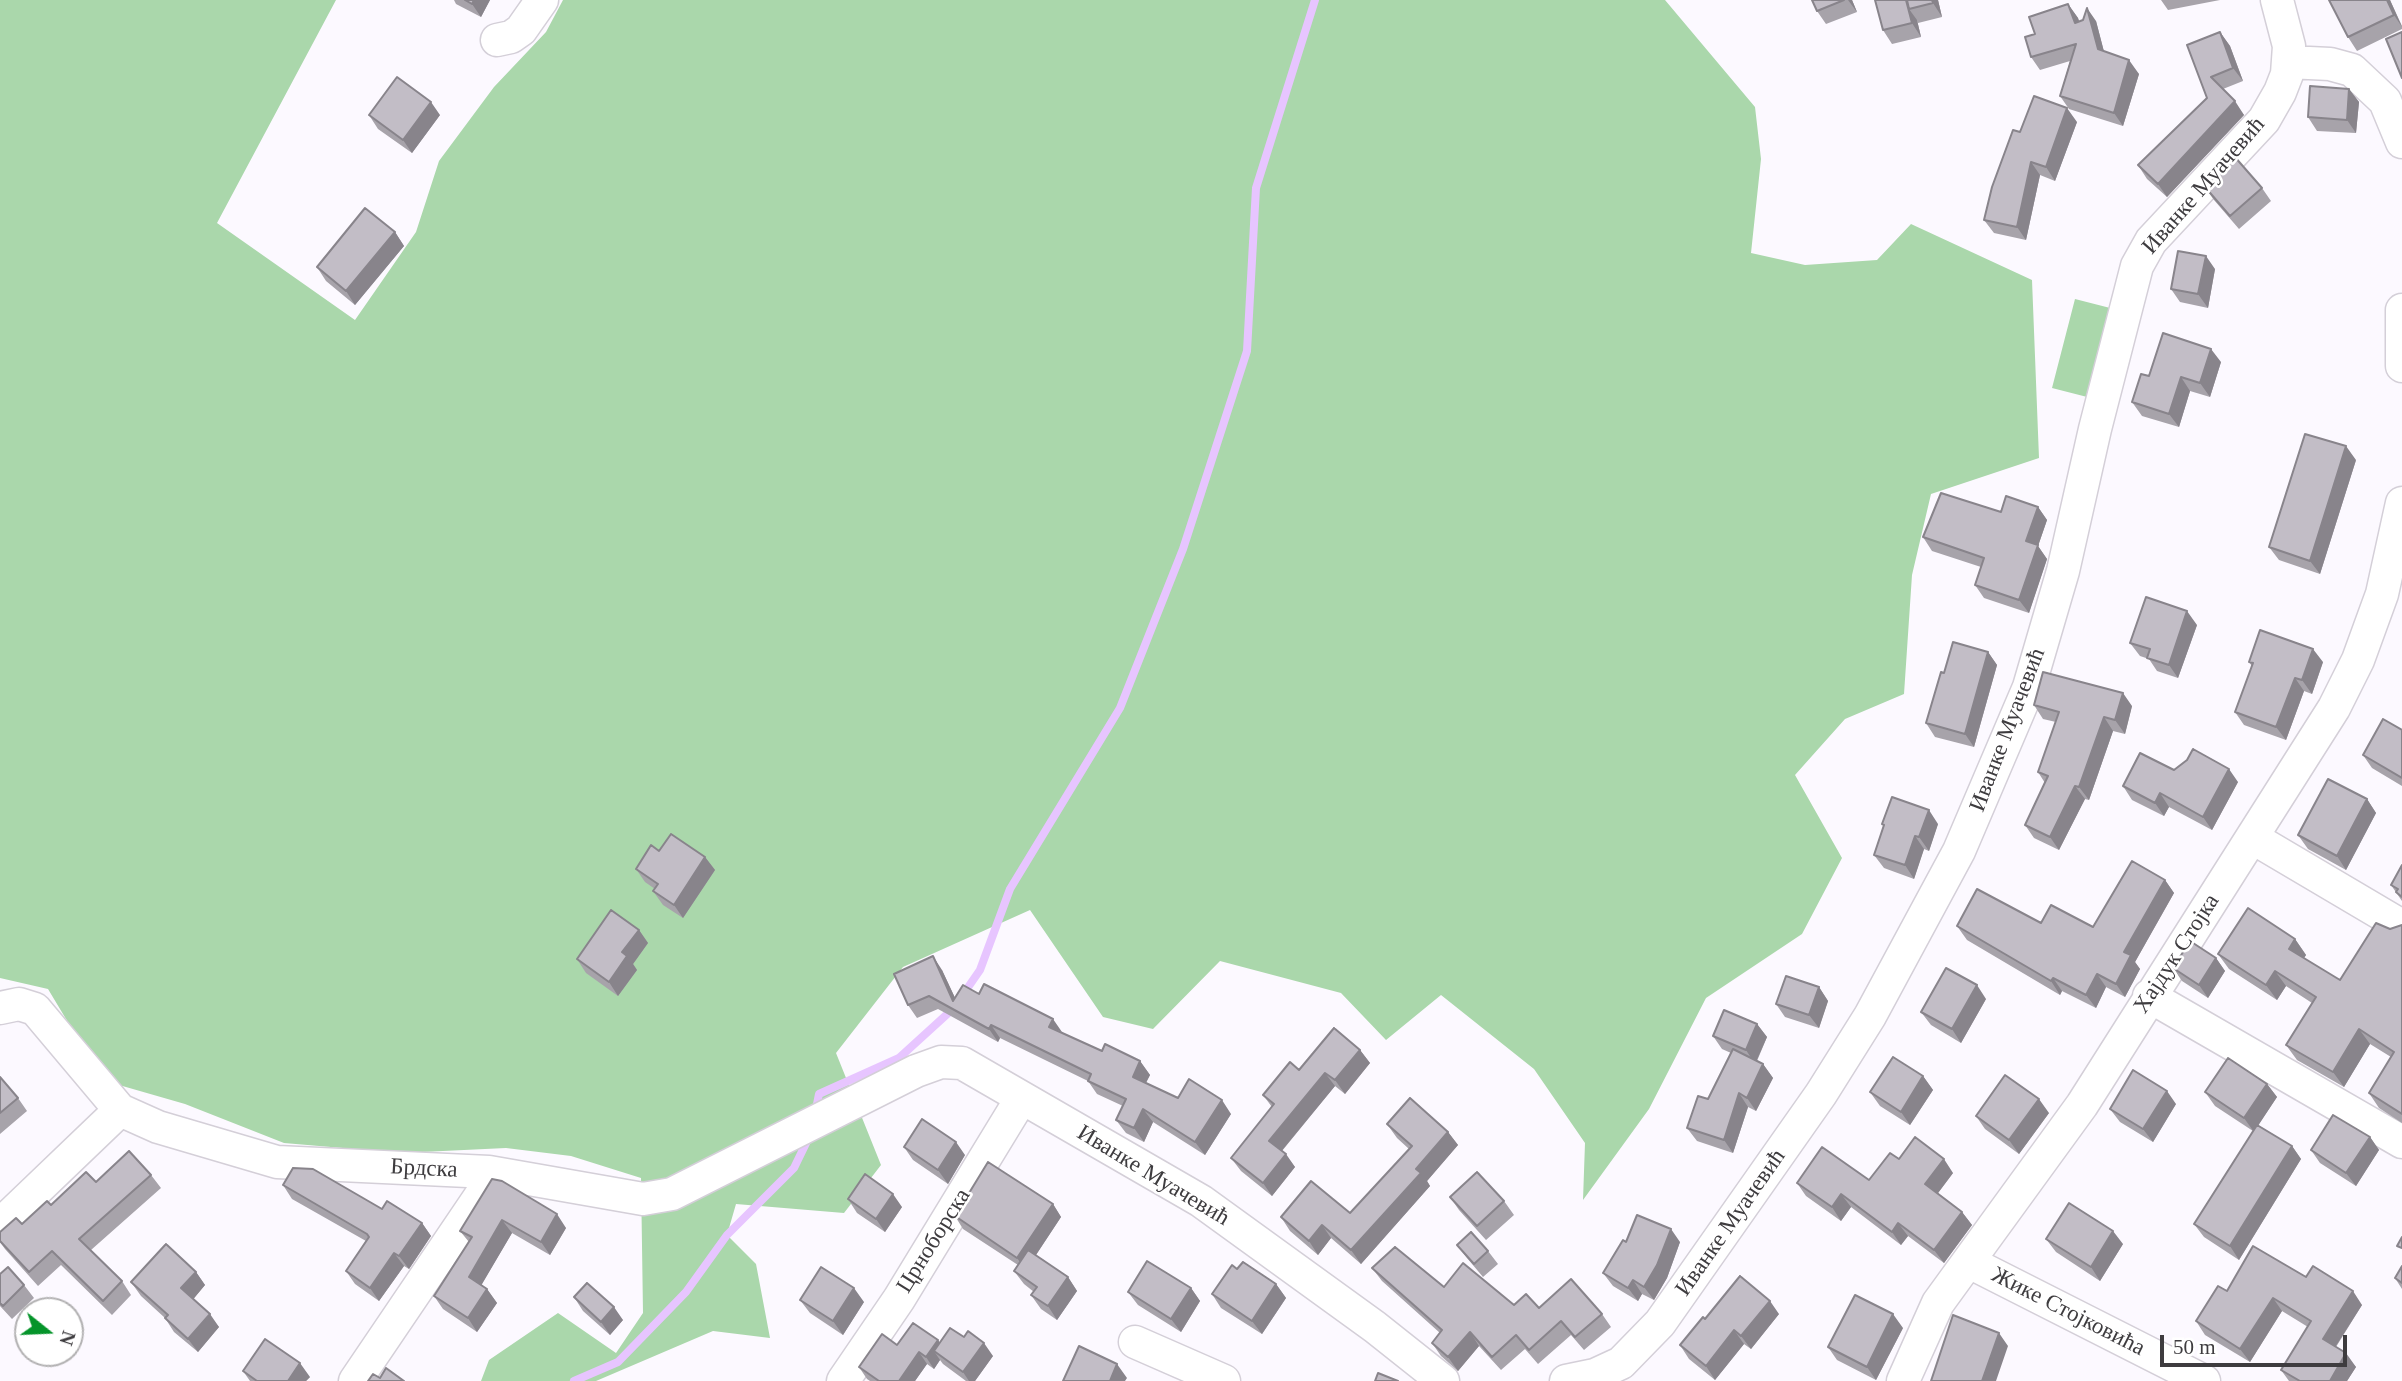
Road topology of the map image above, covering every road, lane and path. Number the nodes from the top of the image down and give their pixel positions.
1 (542, 0) edge
2 (2277, 0) edge
3 (497, 40) dead end
4 (2288, 62) junction
5 (2402, 142) edge
6 (2402, 310) edge
7 (2402, 366) edge
8 (2402, 503) edge
9 (2253, 838) junction
10 (2402, 926) edge
11 (2150, 996) junction
12 (0, 1008) edge
13 (1021, 1099) junction
14 (120, 1110) junction
15 (2402, 1142) edge
16 (488, 1172) junction
17 (0, 1225) edge
18 (1969, 1262) junction
19 (1135, 1342) dead end
20 (355, 1381) edge
21 (843, 1381) edge
22 (1224, 1381) edge
23 (1443, 1381) edge
24 (1566, 1381) edge
25 (1903, 1381) edge
26 (2204, 1381) edge

1 - 3 street
2 - 4 street, Иванке Муачевић
4 - 5 street
4 - 24 street, Иванке Муачевић
6 - 7 street
8 - 9 street, Хајдук Стојка
9 - 10 street
9 - 11 street, Хајдук Стојка
11 - 15 street
11 - 18 street, Хајдук Стојка
12 - 14 street, Брдска
13 - 16 street, Иванке Муачевић
13 - 21 street, Црноборска
13 - 23 street, Иванке Муачевић
14 - 16 street, Брдска
14 - 17 street
16 - 20 street, Брдска
18 - 25 street, Хајдук Стојка
18 - 26 street, Жике Стојковића
19 - 22 street

